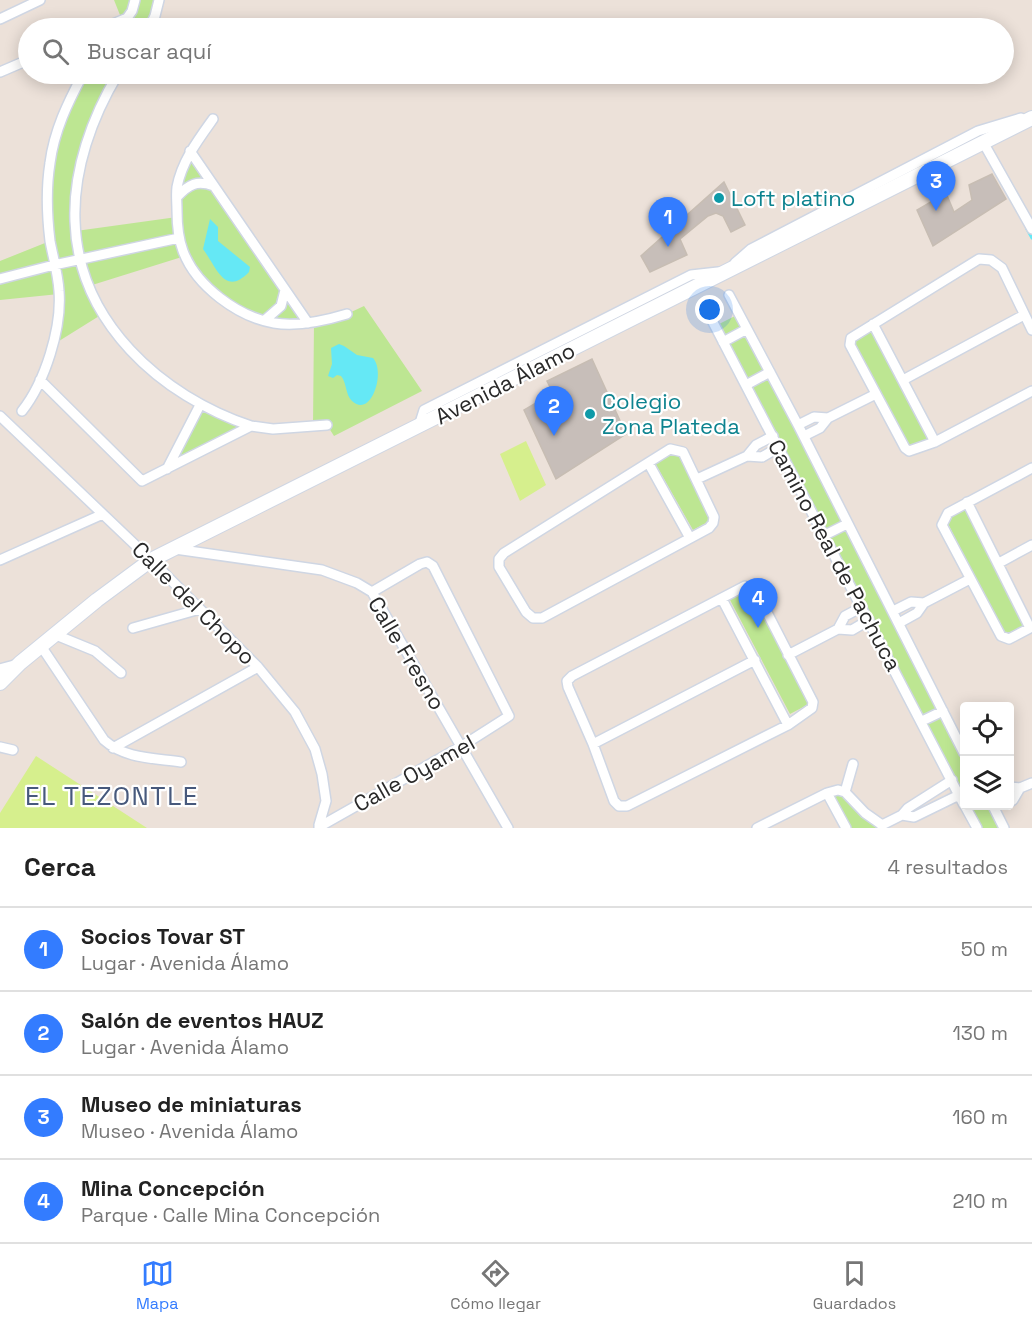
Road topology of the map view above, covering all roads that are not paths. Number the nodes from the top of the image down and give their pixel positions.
1 (40, 0) edge
2 (135, 0) edge
3 (159, 0) edge
4 (127, 18) edge
5 (154, 18) edge
6 (0, 19) edge
7 (18, 64) edge
8 (0, 72) edge
9 (76, 84) edge
10 (113, 84) edge
11 (1032, 116) edge
12 (213, 119) dead end
13 (983, 142) junction
14 (190, 151) junction
15 (214, 186) junction
16 (177, 197) junction
17 (1032, 229) edge
18 (179, 238) junction
19 (80, 259) junction
20 (54, 265) junction
21 (726, 271) junction
22 (0, 279) edge
23 (285, 290) junction
24 (729, 295) dead end
25 (704, 305) dead end
26 (347, 314) dead end
27 (1024, 315) junction
28 (265, 320) junction
29 (308, 323) junction
30 (873, 324) junction
31 (747, 329) junction
32 (1032, 330) edge
33 (723, 342) junction
34 (770, 372) junction
35 (903, 380) junction
36 (40, 381) junction
37 (746, 385) junction
38 (1032, 391) edge
39 (876, 394) junction
40 (200, 405) junction
41 (22, 411) dead end
42 (0, 416) edge
43 (828, 418) junction
44 (327, 424) dead end
45 (798, 425) junction
46 (251, 426) junction
47 (773, 436) junction
48 (804, 436) junction
49 (935, 442) junction
50 (779, 447) junction
51 (747, 456) junction
52 (649, 464) junction
53 (1032, 468) edge
54 (167, 469) junction
55 (697, 479) junction
56 (967, 502) junction
57 (103, 514) junction
58 (847, 524) junction
59 (825, 535) junction
60 (690, 538) junction
61 (1032, 545) edge
62 (175, 549) junction
63 (0, 560) edge
64 (151, 560) junction
65 (999, 563) junction
66 (970, 579) junction
67 (372, 592) junction
68 (722, 599) junction
69 (924, 603) junction
70 (862, 607) junction
71 (200, 609) junction
72 (893, 612) junction
73 (869, 620) junction
74 (899, 623) junction
75 (133, 628) dead end
76 (1031, 628) edge
77 (838, 629) junction
78 (56, 635) junction
79 (41, 646) junction
80 (788, 655) junction
81 (755, 660) junction
82 (20, 663) junction
83 (258, 667) junction
84 (0, 669) edge
85 (121, 673) dead end
86 (0, 683) edge
87 (943, 711) junction
88 (922, 721) junction
89 (788, 725) junction
90 (592, 744) junction
91 (960, 745) edge
92 (462, 746) junction
93 (0, 747) edge
94 (113, 748) junction
95 (13, 750) dead end
96 (181, 762) dead end
97 (853, 764) dead end
98 (952, 780) junction
99 (1032, 783) edge
100 (1014, 788) edge
101 (1020, 789) junction
102 (845, 792) junction
103 (828, 793) junction
104 (959, 795) joint
105 (1014, 798) edge
106 (968, 810) edge
107 (998, 810) edge
108 (902, 815) junction
109 (882, 826) edge
110 (319, 827) edge
111 (761, 827) edge
112 (508, 828) edge
113 (846, 828) edge
114 (977, 828) edge
115 (1005, 828) edge

1 - 6 street
2 - 4 street
3 - 5 street
7 - 8 street
9 - 20 street
10 - 19 street
11 - 13 street, Avenida Álamo
11 - 21 street
12 - 14 street
13 - 17 street
13 - 21 street, Avenida Álamo
14 - 15 street
14 - 16 street
15 - 16 street
15 - 23 street
16 - 18 street
18 - 19 street
18 - 28 street
19 - 20 street
19 - 40 street
20 - 22 street
20 - 36 street
21 - 62 street, Avenida Álamo
23 - 28 street
23 - 29 street
24 - 31 street, Camino Real de Pachuca
25 - 33 street, Camino Real de Pachuca
26 - 29 street
27 - 30 street
27 - 32 street
27 - 35 street
28 - 29 street
30 - 35 street
30 - 39 street
31 - 33 street
31 - 34 street, Camino Real de Pachuca
33 - 37 street, Camino Real de Pachuca
34 - 37 street
34 - 45 street, Camino Real de Pachuca
35 - 49 street
36 - 41 street
36 - 54 street
37 - 47 street, Camino Real de Pachuca
38 - 49 street
39 - 43 street
39 - 49 street
40 - 46 street
40 - 54 street
42 - 57 street, Calle del Chopo
43 - 45 street
43 - 48 street
44 - 46 street
45 - 48 street, Camino Real de Pachuca
46 - 54 street
47 - 50 street, Camino Real de Pachuca
47 - 51 street
48 - 58 street, Camino Real de Pachuca
50 - 51 street
50 - 59 street, Camino Real de Pachuca
51 - 55 street
52 - 55 street
52 - 60 street
52 - 60 street
53 - 56 street
55 - 60 street
56 - 65 street
56 - 66 street
57 - 63 street
57 - 64 street, Calle del Chopo
58 - 59 street
58 - 72 street, Camino Real de Pachuca
59 - 70 street, Camino Real de Pachuca
61 - 65 street
62 - 64 street, Avenida Álamo
62 - 67 street, Calle Fresno
64 - 71 street, Calle del Chopo
64 - 78 street, Avenida Álamo
65 - 76 street
66 - 69 street
66 - 76 street
67 - 92 street, Calle Fresno
67 - 92 street, Calle Oyamel
68 - 80 street
68 - 81 street
68 - 90 street
69 - 72 street
69 - 74 street
70 - 73 street, Camino Real de Pachuca
70 - 77 street
71 - 75 street
71 - 83 street, Calle del Chopo
72 - 74 street, Camino Real de Pachuca
73 - 77 street
73 - 88 street, Camino Real de Pachuca
74 - 87 street, Camino Real de Pachuca
77 - 80 street
78 - 79 street, Avenida Álamo
78 - 85 street
79 - 82 street, Avenida Álamo
79 - 94 street
80 - 89 street
81 - 89 street
81 - 90 street
82 - 84 street
82 - 86 street, Avenida Álamo
83 - 94 street
83 - 110 street, Calle del Chopo
87 - 88 street
87 - 91 street, Camino Real de Pachuca
88 - 98 street, Camino Real de Pachuca
89 - 90 street
92 - 110 street, Calle Oyamel
92 - 112 street, Calle Fresno
93 - 95 street
94 - 96 street
97 - 102 street
98 - 104 street, Camino Real de Pachuca
98 - 108 street
99 - 101 street
100 - 101 street
101 - 105 street
102 - 103 street
102 - 109 street
103 - 111 street
103 - 113 street
104 - 108 street
106 - 114 street, Camino Real de Pachuca
107 - 115 street
108 - 109 street

